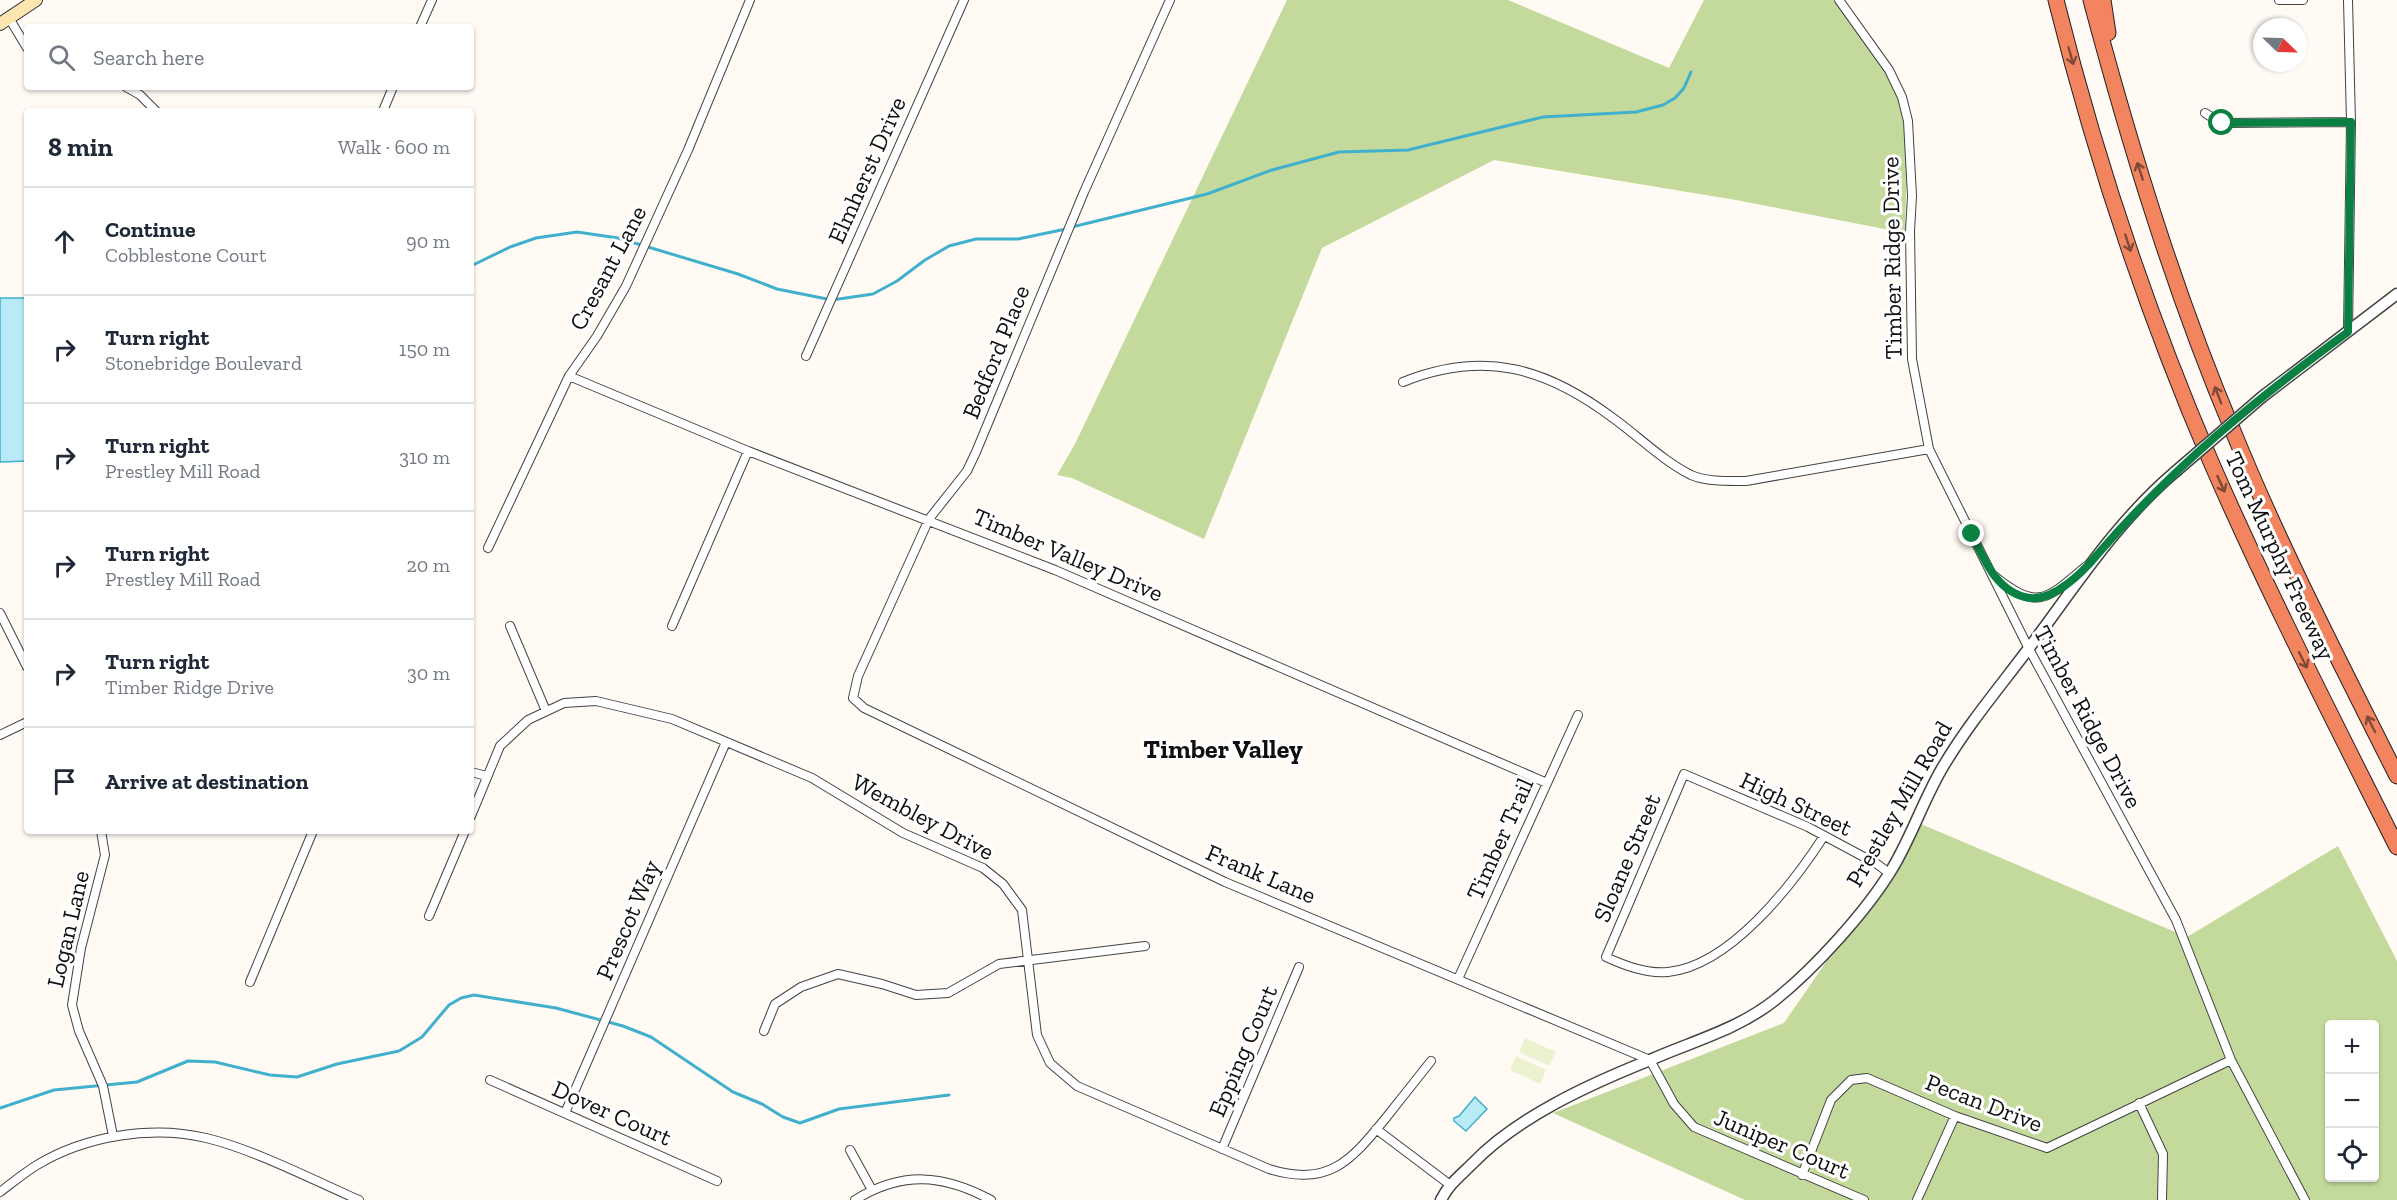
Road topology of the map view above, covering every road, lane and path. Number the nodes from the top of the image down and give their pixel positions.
1 (36, 0) edge
2 (432, 0) edge
3 (750, 0) edge
4 (964, 0) edge
5 (1170, 0) edge
6 (1839, 0) edge
7 (2056, 0) edge
8 (2091, 0) edge
9 (2103, 0) edge
10 (2278, 0) edge
11 (2303, 0) edge
12 (2348, 0) edge
13 (5, 21) edge
14 (421, 24) edge
15 (24, 44) edge
16 (131, 90) edge
17 (392, 90) edge
18 (2119, 104) junction
19 (153, 108) edge
20 (384, 108) edge
21 (2205, 113) dead end
22 (2351, 122) junction
23 (2397, 294) edge
24 (2348, 332) junction
25 (806, 356) dead end
26 (569, 376) junction
27 (1403, 382) dead end
28 (1929, 449) junction
29 (748, 451) junction
30 (929, 519) junction
31 (488, 548) dead end
32 (2092, 561) junction
33 (1992, 575) junction
34 (0, 613) edge
35 (510, 626) dead end
36 (672, 626) dead end
37 (2029, 649) junction
38 (24, 661) edge
39 (864, 708) joint
40 (546, 711) junction
41 (1578, 715) dead end
42 (24, 723) edge
43 (0, 735) edge
44 (726, 742) junction
45 (474, 773) edge
46 (1684, 774) joint
47 (487, 776) junction
48 (2397, 776) edge
49 (1547, 783) junction
50 (474, 808) edge
51 (102, 834) edge
52 (312, 834) edge
53 (464, 834) edge
54 (1824, 836) junction
55 (2397, 847) edge
56 (1889, 873) junction
57 (429, 916) dead end
58 (1145, 946) dead end
59 (1028, 960) junction
60 (1299, 967) dead end
61 (1458, 979) junction
62 (250, 982) dead end
63 (764, 1031) dead end
64 (1650, 1060) junction
65 (2231, 1060) junction
66 (1431, 1061) dead end
67 (490, 1080) dead end
68 (2139, 1103) junction
69 (565, 1113) junction
70 (1955, 1116) junction
71 (1376, 1129) junction
72 (113, 1136) junction
73 (1222, 1149) junction
74 (850, 1150) dead end
75 (1802, 1175) junction
76 (717, 1181) dead end
77 (1449, 1184) junction
78 (872, 1190) junction
79 (0, 1192) edge
80 (359, 1200) edge
81 (855, 1200) edge
82 (991, 1200) edge
83 (1441, 1200) edge
84 (1864, 1200) edge
85 (1917, 1200) edge
86 (2162, 1200) edge
87 (2305, 1200) edge

1 - 13 main road
2 - 14 street
3 - 26 street, Cresant Lane
4 - 25 street, Elmherst Drive
5 - 30 street, Bedford Place
6 - 28 street, Timber Ridge Drive
7 -> 55 highway, Tom Murphy Freeway
8 - 18 highway, Tom Murphy Freeway
9 - 18 highway
10 - 11 street
12 - 22 street
13 - 15 street
16 - 19 street
17 - 20 street
48 -> 18 highway, Tom Murphy Freeway
21 - 22 street
22 - 24 street
23 - 24 street, Prestley Mill Road
24 - 32 street, Prestley Mill Road, bridge
26 - 29 street, Timber Valley Drive
26 - 31 street, Cresant Lane
27 - 28 street
28 - 33 street, Timber Ridge Drive
29 - 30 street, Timber Valley Drive
29 - 36 street
30 - 39 street, Bedford Place
30 - 49 street, Timber Valley Drive
32 - 33 street, Prestley Mill Road
32 - 37 street, Prestley Mill Road
33 - 37 street, Timber Ridge Drive
34 - 38 street
35 - 40 street
37 - 56 street, Prestley Mill Road
37 - 65 street, Timber Ridge Drive
39 - 61 street, Frank Lane
40 - 44 street, Wembley Drive
40 - 47 street, Wembley Drive
41 - 49 street, Timber Trail
42 - 43 street
44 - 59 street, Wembley Drive
44 - 69 street, Prescot Way
45 - 47 street
46 - 54 street, High Street
46 - 54 street, Sloane Street
47 - 50 street, Wembley Drive
49 - 61 street, Timber Trail
51 - 72 street, Logan Lane
52 - 62 street
53 - 57 street
54 - 56 street, High Street
56 - 64 street, Prestley Mill Road
58 - 59 street
59 - 63 street
59 - 73 street, Wembley Drive
60 - 73 street, Epping Court
61 - 64 street, Frank Lane
64 - 75 street, Juniper Court
64 - 77 street, Prestley Mill Road
65 - 68 street, Pecan Drive
65 - 87 street, Timber Ridge Drive
66 - 71 street, Wembley Drive
67 - 69 street, Dover Court
68 - 70 street, Pecan Drive
68 - 86 street
69 - 76 street, Dover Court
70 - 75 street, Pecan Drive
70 - 85 street
71 - 73 street, Wembley Drive
71 - 77 street
72 - 79 street
72 - 80 street
74 - 78 street
75 - 84 street, Juniper Court
77 - 83 street, Prestley Mill Road
78 - 81 street
78 - 82 street

